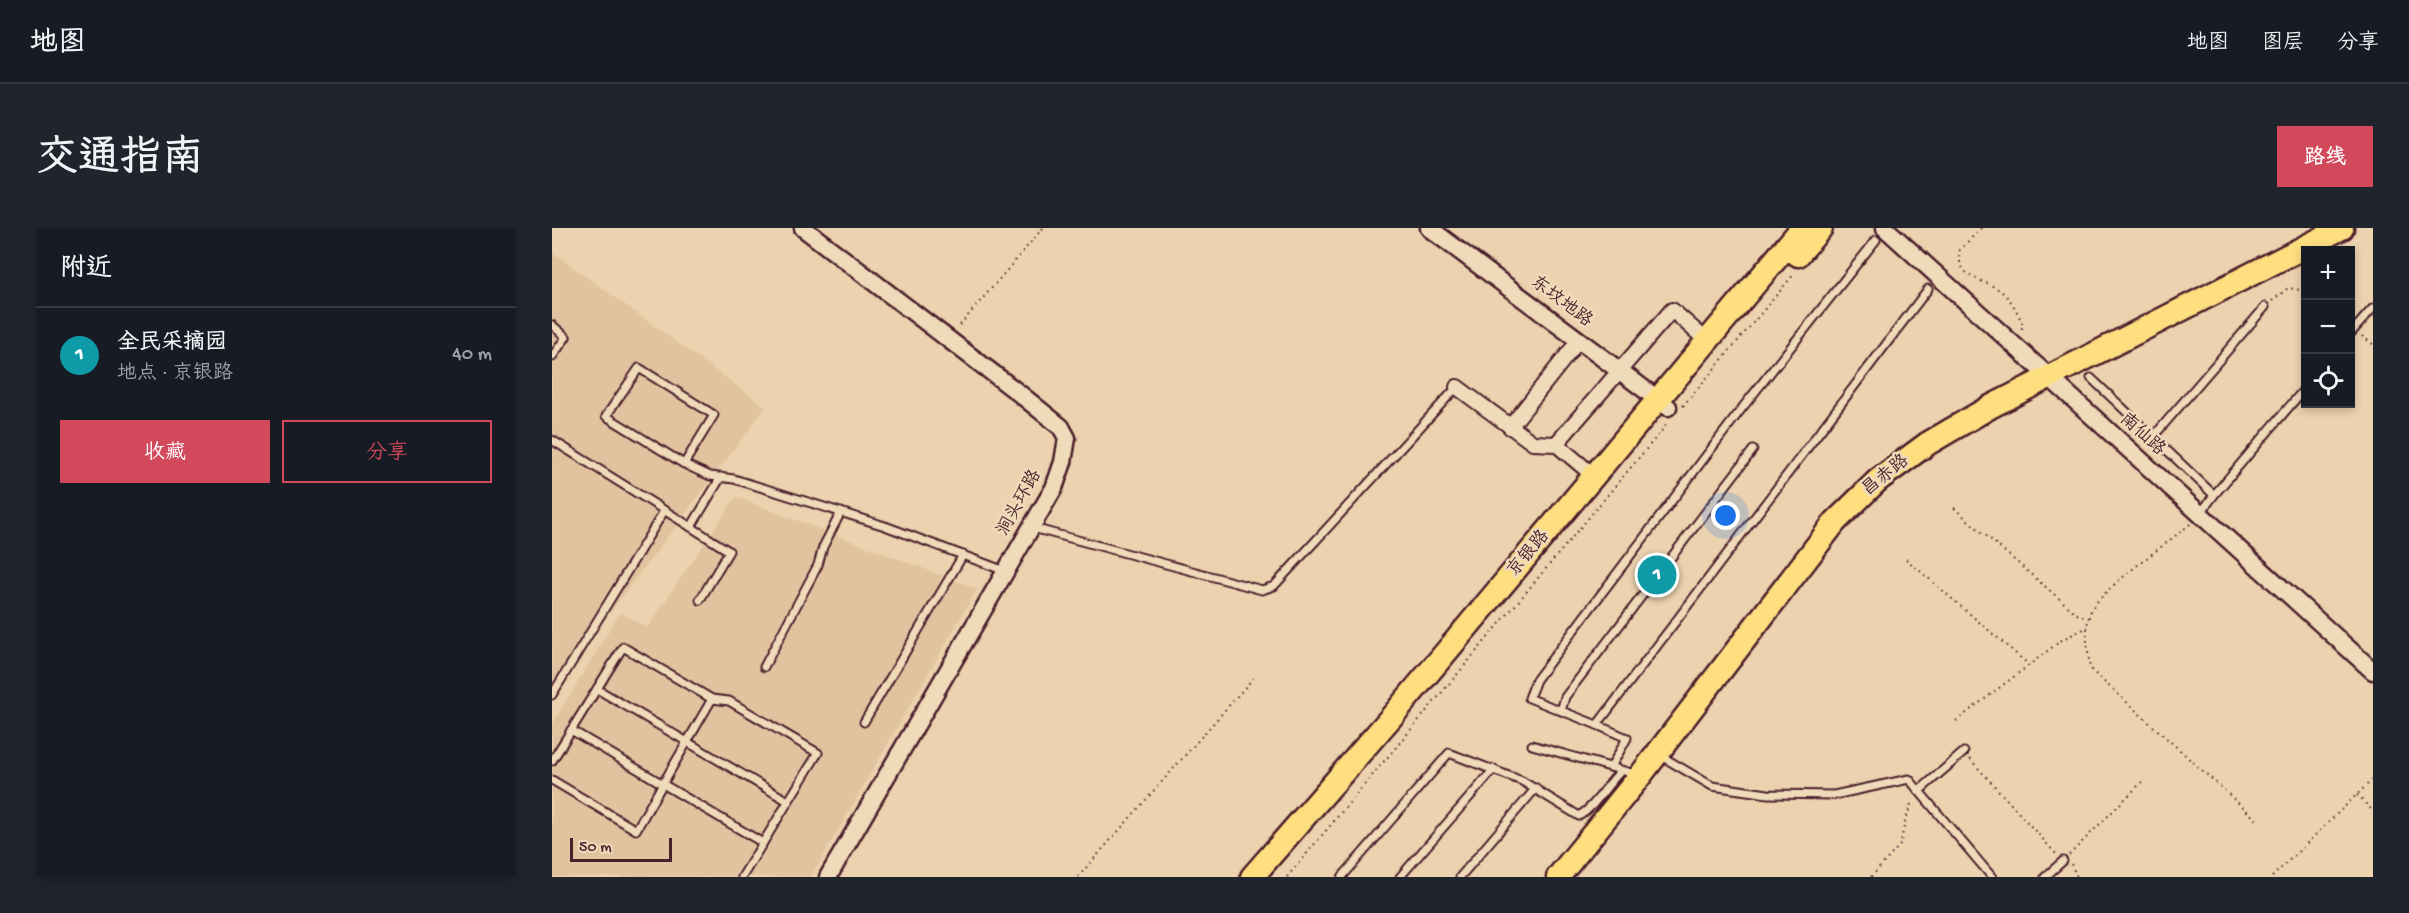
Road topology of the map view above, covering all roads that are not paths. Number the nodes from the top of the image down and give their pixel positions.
1 (802, 228) edge
2 (1429, 228) edge
3 (1802, 228) edge
4 (1821, 228) edge
5 (2342, 228) edge
6 (1880, 234) edge
7 (1928, 289) dead end
8 (2265, 307) road end
9 (2373, 308) edge
10 (552, 325) edge
11 (2355, 328) edge
12 (1579, 340) junction
13 (1707, 341) junction
14 (552, 357) edge
15 (1620, 371) junction
16 (2050, 376) junction
17 (2091, 378) dead end
18 (1457, 387) joint
19 (2301, 393) edge
20 (1670, 408) junction
21 (1510, 427) junction
22 (2153, 437) junction
23 (552, 440) edge
24 (1556, 444) junction
25 (1753, 450) dead end
26 (684, 464) junction
27 (1594, 476) junction
28 (722, 477) junction
29 (2214, 495) junction
30 (664, 511) junction
31 (841, 512) junction
32 (2200, 514) junction
33 (691, 527) junction
34 (1030, 527) junction
35 (963, 555) junction
36 (1005, 571) junction
37 (700, 600) dead end
38 (764, 667) dead end
39 (2373, 671) edge
40 (1432, 688) junction
41 (597, 689) junction
42 (552, 695) edge
43 (711, 699) junction
44 (1561, 711) junction
45 (1405, 720) junction
46 (864, 722) dead end
47 (1597, 725) junction
48 (571, 730) junction
49 (687, 741) junction
50 (1532, 745) dead end
51 (1964, 752) road end
52 (1657, 754) junction
53 (552, 761) edge
54 (1494, 768) junction
55 (1611, 768) junction
56 (1631, 773) junction
57 (552, 780) edge
58 (663, 784) junction
59 (1536, 789) junction
60 (1919, 791) junction
61 (788, 801) junction
62 (763, 843) junction
63 (2063, 861) road end
64 (742, 877) edge
65 (828, 877) edge
66 (1252, 877) edge
67 (1271, 877) edge
68 (1342, 877) edge
69 (1400, 877) edge
70 (1460, 877) edge
71 (1558, 877) edge
72 (1992, 877) edge
73 (2045, 877) edge

1 - 34 street, 涧头环路
2 - 12 street, 东坟地路
3 - 13 main road, 京银路
4 - 20 main road, 京银路
5 - 16 main road, 昌赤路
6 - 16 street, 南仙路
6 - 44 lane
7 - 47 lane
8 - 22 lane
9 - 11 lane
10 - 14 lane
12 - 15 street, 东坟地路
12 - 21 street
13 - 15 street
13 - 20 main road, 京银路
15 - 20 street, 东坟地路
15 - 24 street
16 - 32 street, 南仙路
16 - 52 main road, 昌赤路
17 - 22 lane
18 - 21 street
18 - 34 lane
19 - 29 lane
20 - 27 main road, 京银路
20 - 40 main road, 京银路
21 - 24 street
22 - 29 lane
23 - 30 lane
24 - 27 street
25 - 44 lane
26 - 26 lane
26 - 28 lane
27 - 40 main road, 京银路
28 - 31 lane
28 - 33 lane
29 - 32 lane
30 - 33 lane
30 - 42 lane
31 - 35 lane
31 - 38 lane
32 - 39 street, 南仙路
33 - 37 lane
34 - 36 street, 涧头环路
35 - 36 lane
35 - 46 lane
36 - 65 street, 涧头环路
40 - 45 main road, 京银路
41 - 43 lane
41 - 48 lane
41 - 49 lane
43 - 49 lane
43 - 61 lane
44 - 47 lane
45 - 66 main road, 京银路
45 - 67 main road, 京银路
47 - 55 lane
48 - 53 lane
48 - 58 lane
49 - 58 lane
49 - 61 lane
50 - 55 lane
51 - 60 lane
52 - 56 main road, 昌赤路
52 - 60 lane
54 - 59 lane
54 - 68 lane
54 - 69 lane
55 - 56 lane
56 - 59 lane
56 - 71 main road, 昌赤路
57 - 58 lane
58 - 62 lane
59 - 70 lane
60 - 72 lane
61 - 62 lane
62 - 64 lane
63 - 73 lane

